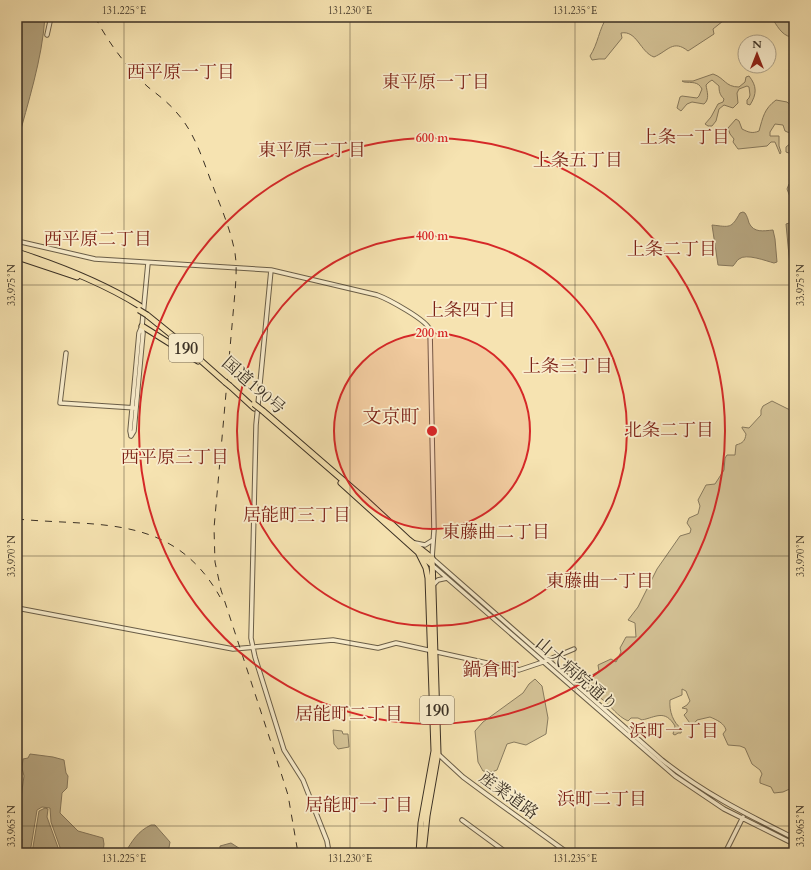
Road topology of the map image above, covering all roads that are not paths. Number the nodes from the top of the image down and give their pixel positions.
1 (51, 17) edge
2 (47, 34) dead end
3 (17, 241) edge
4 (17, 252) edge
5 (17, 257) edge
6 (148, 263) junction
7 (271, 270) junction
8 (74, 274) junction
9 (147, 313) junction
10 (142, 326) junction
11 (143, 333) junction
12 (152, 333) junction
13 (66, 354) dead end
14 (207, 366) junction
15 (227, 382) junction
16 (134, 408) junction
17 (263, 413) junction
18 (409, 540) junction
19 (433, 540) junction
20 (418, 552) junction
21 (432, 558) junction
22 (432, 565) junction
23 (447, 578) junction
24 (433, 585) junction
25 (17, 608) edge
26 (430, 615) junction
27 (252, 648) junction
28 (574, 649) dead end
29 (433, 652) junction
30 (549, 660) junction
31 (543, 662) junction
32 (436, 752) junction
33 (745, 814) junction
34 (742, 819) junction
35 (462, 820) dead end
36 (794, 838) edge
37 (794, 844) edge
38 (559, 847) junction
39 (329, 853) edge
40 (419, 853) edge
41 (423, 853) edge
42 (507, 853) edge
43 (556, 853) edge
44 (568, 853) edge
45 (725, 853) edge

1 - 2 street
3 - 6 street
4 - 8 highway, 国道190号 / 190
5 - 8 highway, 国道190号 / 190
6 - 7 street
6 - 10 street
7 - 19 street
7 - 27 street
8 - 9 highway, 国道190号 / 190
9 - 14 highway, 国道190号 / 190
9 - 15 highway, 国道190号 / 190
10 - 11 street
10 - 12 highway
10 - 16 street
11 - 12 highway
11 - 16 street
12 - 14 highway
13 - 16 street
14 - 15 highway, 国道190号 / 190
15 - 17 highway, 国道190号 / 190, bridge
16 - 16 street
17 - 18 highway, 国道190号 / 190
17 - 20 highway, 国道190号 / 190
18 - 19 street
18 - 21 highway, 国道190号 / 190
19 - 21 street
20 - 22 highway, 国道190号 / 190
20 - 26 highway, 国道190号 / 190
21 - 22 highway, 国道190号 / 190
21 - 30 street, 山大病院通り
22 - 23 street, 山大病院通り
22 - 24 highway, 国道190号 / 190
22 - 26 highway, 国道190号 / 190
23 - 24 street
23 - 31 street, 山大病院通り
24 - 29 highway, 国道190号 / 190
25 - 27 street
26 - 29 highway, 国道190号 / 190
27 - 29 street
27 - 39 street
28 - 30 street
29 - 31 street
29 - 32 highway, 国道190号 / 190
30 - 31 street
30 - 33 street, 山大病院通り
31 - 34 street, 山大病院通り
32 - 38 street, 産業道路
32 - 40 highway, 国道190号 / 190
32 - 41 highway, 国道190号 / 190
33 - 34 street
33 - 36 street, 山大病院通り
34 - 37 street, 山大病院通り
34 - 45 street
35 - 42 street
38 - 43 street
38 - 44 street, 産業道路

